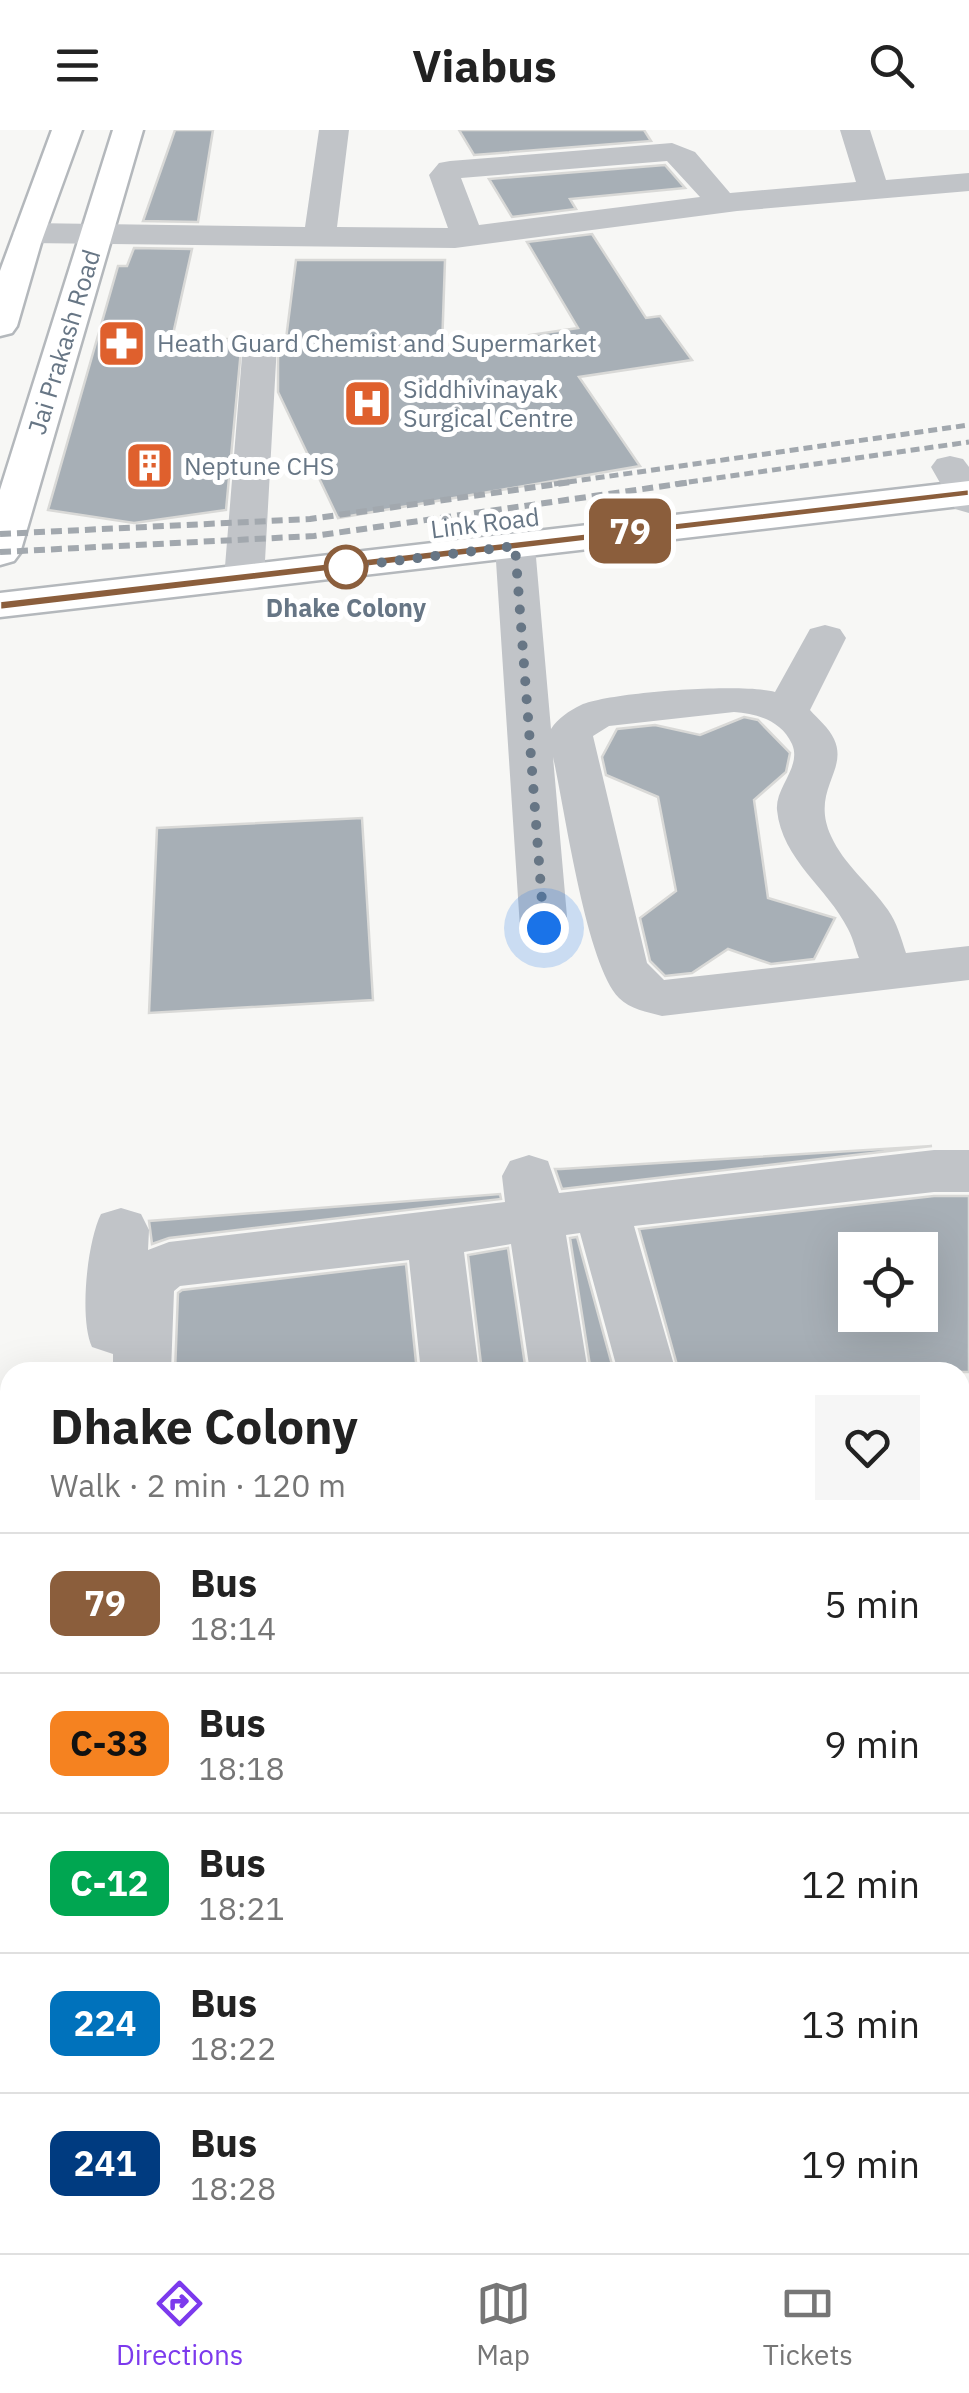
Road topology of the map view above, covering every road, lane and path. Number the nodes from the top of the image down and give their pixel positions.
1 (67, 130) edge
2 (128, 130) edge
3 (334, 130) edge
4 (856, 130) edge
5 (439, 135) dead end
6 (969, 182) edge
7 (873, 188) junction
8 (721, 204) junction
9 (5, 209) dead end
10 (34, 221) junction
11 (464, 228) junction
12 (97, 233) junction
13 (320, 234) junction
14 (4, 304) edge
15 (260, 344) dead end
16 (964, 484) edge
17 (515, 546) junction
18 (0, 553) edge
19 (245, 564) junction
20 (0, 568) edge
21 (0, 605) edge
22 (825, 638) dead end
23 (786, 710) junction
24 (544, 928) dead end
25 (969, 963) edge
26 (888, 970) junction
27 (969, 1170) edge
28 (533, 1198) junction
29 (601, 1208) junction
30 (121, 1230) dead end
31 (434, 1236) junction
32 (111, 1362) edge
33 (142, 1362) edge
34 (449, 1362) edge
35 (558, 1362) edge
36 (644, 1362) edge

1 - 10 main road
2 - 12 main road, Jai Prakash Road
3 - 13 street
4 - 7 street
5 - 8 street
6 - 7 street
7 - 8 street
8 - 11 street
8 - 11 street
9 - 10 street
10 - 12 street
10 - 14 main road
11 - 13 street
12 - 13 street
12 - 18 main road, Jai Prakash Road
15 - 19 street
16 - 17 main road, Link Road
16 - 19 main road, Link Road
17 - 19 main road, Link Road
17 - 24 street
19 - 20 main road, Link Road
19 - 21 main road, Link Road
22 - 23 street
23 - 26 street
23 - 26 street
25 - 26 street
27 - 29 street
28 - 29 street
28 - 31 street
28 - 35 street
29 - 36 street
30 - 32 street
31 - 33 street
31 - 34 street

